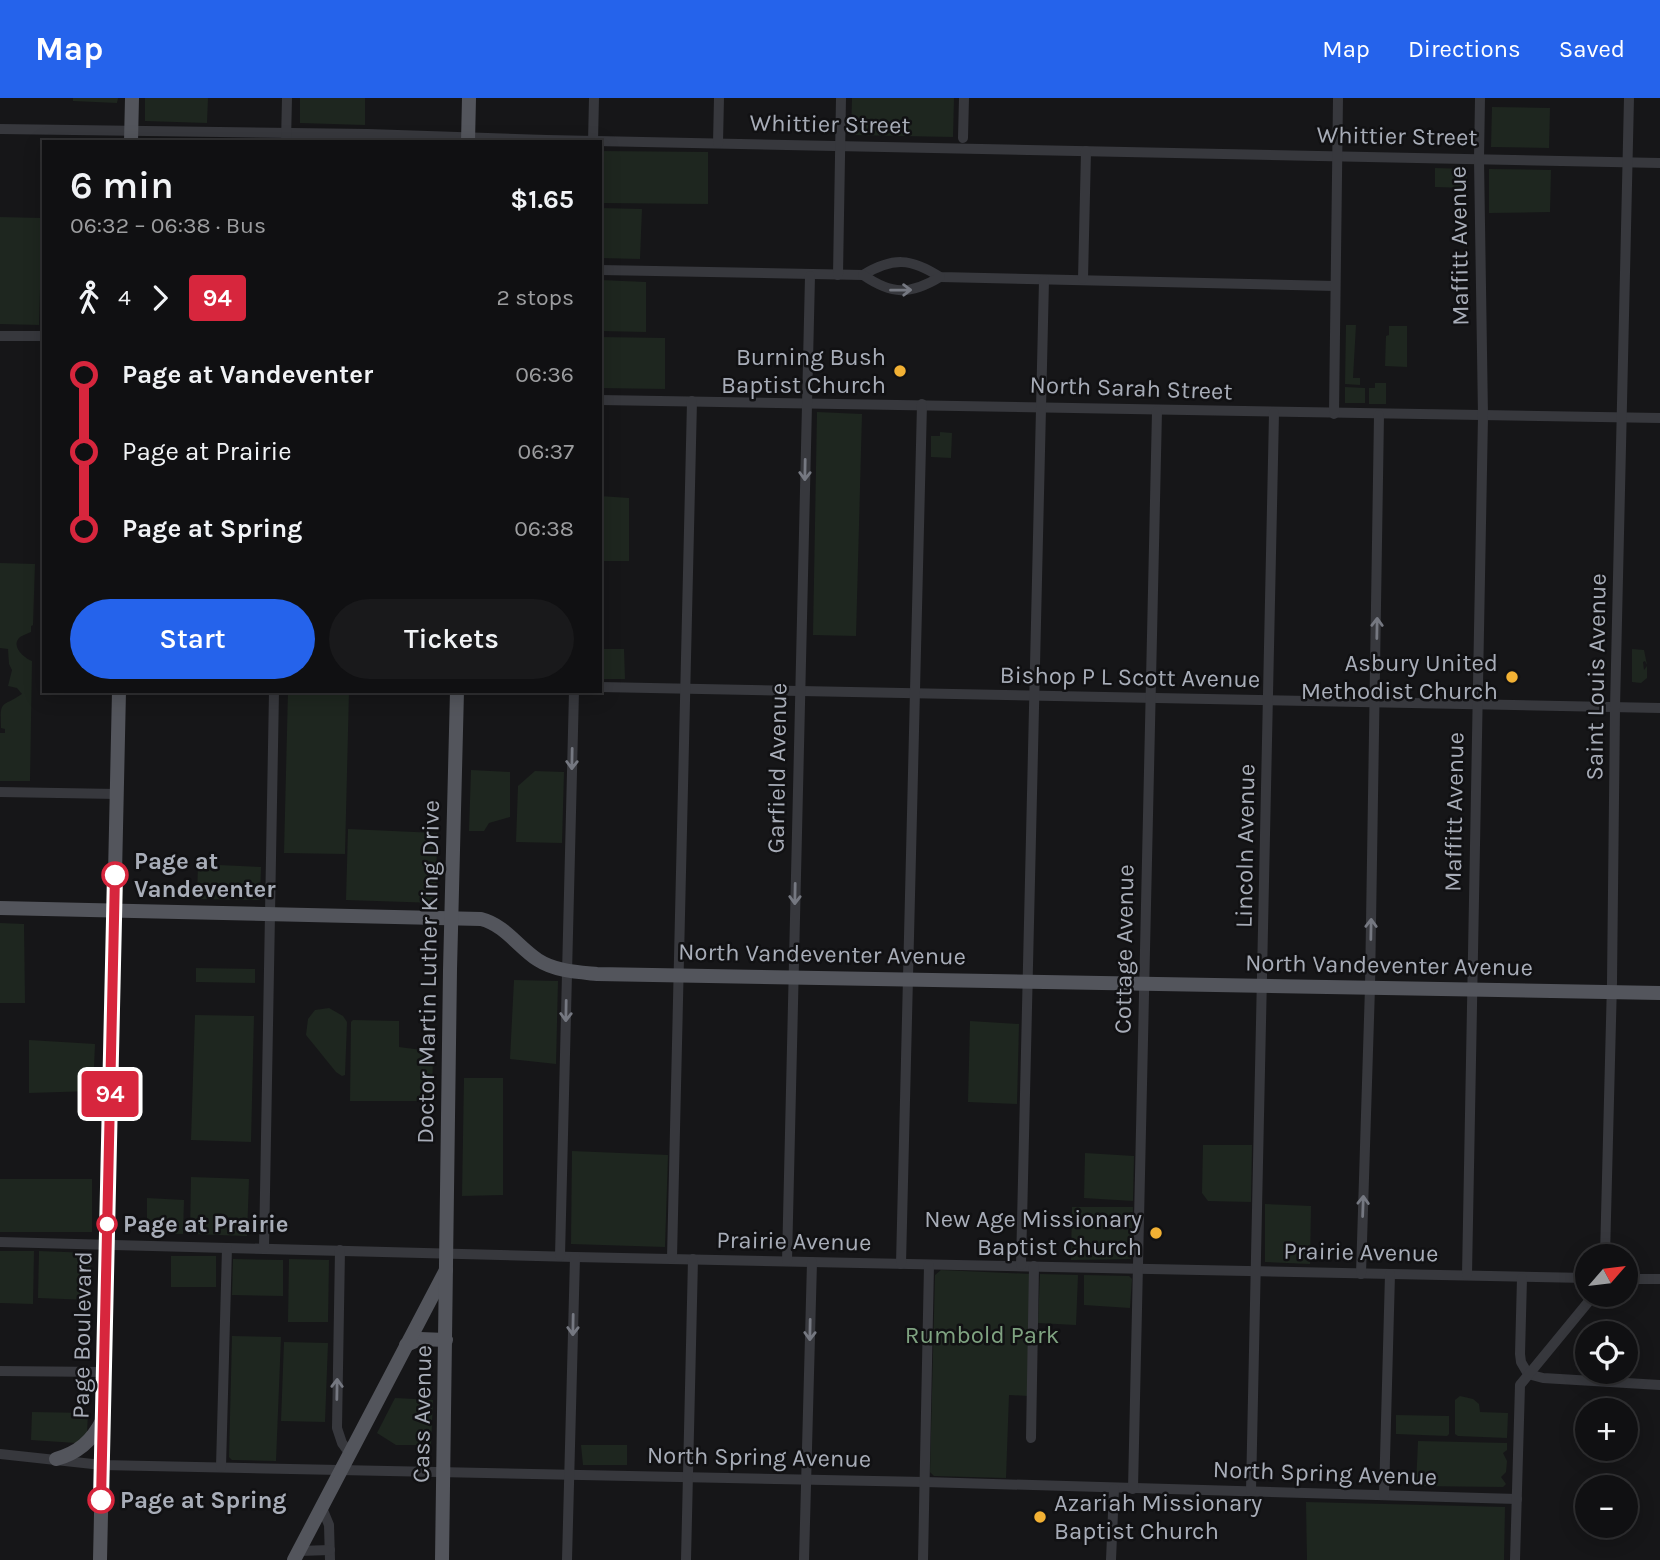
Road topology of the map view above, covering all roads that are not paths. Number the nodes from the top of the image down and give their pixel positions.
1 (132, 98) edge
2 (287, 98) edge
3 (469, 98) edge
4 (594, 98) edge
5 (719, 98) edge
6 (841, 98) edge
7 (964, 98) edge
8 (1338, 98) edge
9 (1480, 98) edge
10 (1629, 98) edge
11 (0, 129) edge
12 (131, 136) edge
13 (286, 138) edge
14 (964, 138) dead end
15 (468, 140) edge
16 (593, 140) edge
17 (602, 141) edge
18 (718, 143) junction
19 (839, 145) junction
20 (1086, 151) junction
21 (1338, 155) junction
22 (1479, 159) junction
23 (1629, 162) junction
24 (1660, 163) edge
25 (602, 270) edge
26 (838, 275) junction
27 (863, 275) junction
28 (810, 276) junction
29 (940, 277) junction
30 (1083, 279) junction
31 (1044, 280) junction
32 (1335, 286) junction
33 (0, 336) edge
34 (42, 336) edge
35 (602, 400) edge
36 (692, 401) junction
37 (807, 402) junction
38 (922, 404) junction
39 (1040, 406) junction
40 (1157, 411) junction
41 (1275, 413) junction
42 (1335, 414) junction
43 (1379, 415) junction
44 (1483, 416) junction
45 (1622, 418) junction
46 (1660, 418) edge
47 (602, 687) edge
48 (684, 688) junction
49 (799, 691) junction
50 (119, 693) edge
51 (274, 693) edge
52 (457, 693) edge
53 (573, 693) edge
54 (914, 694) junction
55 (1033, 696) junction
56 (1150, 698) junction
57 (1269, 700) junction
58 (1376, 702) junction
59 (1477, 704) junction
60 (1615, 708) junction
61 (1660, 708) edge
62 (0, 792) edge
63 (117, 794) junction
64 (0, 908) edge
65 (114, 911) junction
66 (270, 914) junction
67 (451, 917) junction
68 (567, 971) junction
69 (679, 974) junction
70 (793, 976) junction
71 (909, 978) junction
72 (1027, 981) junction
73 (1144, 983) junction
74 (1263, 985) junction
75 (1370, 987) junction
76 (1472, 989) junction
77 (1612, 992) junction
78 (1660, 993) edge
79 (0, 1242) edge
80 (107, 1243) junction
81 (1605, 1244) edge
82 (227, 1248) junction
83 (264, 1248) junction
84 (340, 1250) junction
85 (446, 1253) junction
86 (560, 1256) junction
87 (575, 1257) junction
88 (672, 1258) junction
89 (693, 1259) junction
90 (787, 1261) junction
91 (812, 1262) junction
92 (901, 1264) junction
93 (929, 1265) junction
94 (1021, 1265) junction
95 (1034, 1266) junction
96 (446, 1269) junction
97 (1138, 1269) junction
98 (1256, 1271) junction
99 (1361, 1274) junction
100 (1390, 1274) junction
101 (1466, 1275) junction
102 (1522, 1278) junction
103 (1575, 1278) edge
104 (1638, 1279) edge
105 (1660, 1279) edge
106 (1584, 1307) edge
107 (446, 1340) junction
108 (406, 1345) junction
109 (0, 1371) edge
110 (104, 1372) junction
111 (1528, 1374) junction
112 (1660, 1385) edge
113 (103, 1420) junction
114 (1031, 1438) dead end
115 (0, 1454) edge
116 (350, 1454) junction
117 (56, 1459) junction
118 (102, 1465) junction
119 (221, 1467) junction
120 (342, 1469) junction
121 (443, 1472) junction
122 (569, 1474) junction
123 (688, 1476) junction
124 (806, 1479) junction
125 (925, 1482) junction
126 (1114, 1489) junction
127 (1133, 1489) junction
128 (1251, 1491) junction
129 (1384, 1495) junction
130 (1517, 1499) junction
131 (321, 1508) junction
132 (297, 1555) edge
133 (330, 1555) edge
134 (100, 1560) edge
135 (442, 1560) edge
136 (567, 1560) edge
137 (686, 1560) edge
138 (804, 1560) edge
139 (923, 1560) edge
140 (1111, 1560) edge
141 (1515, 1560) edge

1 - 12 main road
2 - 13 street
3 - 15 main road
4 - 16 street
5 - 18 street
6 - 19 street
7 - 14 street
8 - 21 street
9 - 22 street, Maffitt Avenue
10 - 23 street, Saint Louis Avenue
11 - 12 street, Whittier Street
12 - 13 street, Whittier Street
13 - 15 street, Whittier Street
17 - 18 street, Whittier Street
18 - 19 street, Whittier Street
19 - 20 street, Whittier Street
19 - 26 street
20 - 21 street, Whittier Street
20 - 30 street
21 - 22 street, Whittier Street
21 - 32 street
22 - 23 street, Whittier Street
22 - 44 street, Maffitt Avenue
23 - 24 street, Whittier Street
23 - 45 street, Saint Louis Avenue
25 - 28 street
26 - 27 street
26 - 28 street
27 - 29 street
27 -> 29 street
28 - 37 street, Garfield Avenue
29 - 31 street
30 - 31 street
30 - 32 street
31 - 39 street
32 - 42 street
33 - 34 street
35 - 36 street, North Sarah Street
36 - 37 street, North Sarah Street
36 - 48 street
37 - 38 street, North Sarah Street
37 -> 49 street, Garfield Avenue
38 - 39 street, North Sarah Street
38 - 54 street
39 - 40 street, North Sarah Street
39 - 55 street
40 - 41 street, North Sarah Street
40 - 56 street, Cottage Avenue
41 - 42 street, North Sarah Street
41 - 57 street, Lincoln Avenue
42 - 43 street, North Sarah Street
43 - 44 street, North Sarah Street
58 -> 43 street
44 - 45 street, North Sarah Street
44 - 59 street, Maffitt Avenue
45 - 46 street, North Sarah Street
45 - 60 street, Saint Louis Avenue
47 - 48 street, Bishop P L Scott Avenue
48 - 49 street, Bishop P L Scott Avenue
48 - 69 street
49 - 54 street, Bishop P L Scott Avenue
49 -> 70 street, Garfield Avenue
50 - 63 main road, Page Boulevard
51 - 66 street
52 - 67 main road, Doctor Martin Luther King Drive
53 -> 68 street
54 - 55 street, Bishop P L Scott Avenue
54 - 71 street
55 - 56 street, Bishop P L Scott Avenue
55 - 72 street
56 - 57 street, Bishop P L Scott Avenue
56 - 73 street, Cottage Avenue
57 - 58 street, Bishop P L Scott Avenue
57 - 74 street, Lincoln Avenue
58 - 59 street, Bishop P L Scott Avenue
75 -> 58 street
59 - 60 street, Bishop P L Scott Avenue
59 - 76 street, Maffitt Avenue
60 - 61 street, Bishop P L Scott Avenue
60 - 77 street, Saint Louis Avenue
62 - 63 street
63 - 65 main road, Page Boulevard
64 - 65 main road, North Vandeventer Avenue
65 - 66 main road, North Vandeventer Avenue
65 - 80 main road, Page Boulevard
66 - 67 main road, North Vandeventer Avenue
66 - 83 street
67 - 68 main road, North Vandeventer Avenue
67 - 85 main road, Doctor Martin Luther King Drive
68 - 69 main road, North Vandeventer Avenue
68 -> 86 street
69 - 70 main road, North Vandeventer Avenue
69 - 88 street
70 - 71 main road, North Vandeventer Avenue
70 - 90 street, Garfield Avenue
71 - 72 main road, North Vandeventer Avenue
71 - 92 street
72 - 73 main road, North Vandeventer Avenue
72 - 94 street
73 - 74 main road, North Vandeventer Avenue
73 - 97 street, Cottage Avenue
74 - 75 main road, North Vandeventer Avenue
74 - 98 street, Lincoln Avenue
75 - 76 main road, North Vandeventer Avenue
99 -> 75 street
76 - 77 main road, North Vandeventer Avenue
76 - 101 street, Maffitt Avenue
77 - 78 main road, North Vandeventer Avenue
77 - 81 street, Saint Louis Avenue
79 - 80 street, Prairie Avenue
80 - 82 street, Prairie Avenue
80 - 110 main road, Page Boulevard
82 - 83 street, Prairie Avenue
82 - 119 street
83 - 84 street, Prairie Avenue
84 - 85 street, Prairie Avenue
116 -> 84 street
85 - 86 street, Prairie Avenue
85 - 96 main road, Doctor Martin Luther King Drive
86 - 87 street, Prairie Avenue
87 - 88 street, Prairie Avenue
87 -> 122 street
88 - 89 street, Prairie Avenue
89 - 90 street, Prairie Avenue
89 - 123 street
90 - 91 street, Prairie Avenue
91 - 92 street, Prairie Avenue
91 -> 124 street
92 - 93 street, Prairie Avenue
93 - 94 street, Prairie Avenue
93 - 125 street
94 - 95 street, Prairie Avenue
95 - 97 street, Prairie Avenue
95 - 114 street
96 - 107 main road, Cass Avenue
96 - 108 main road
97 - 98 street, Prairie Avenue
97 - 127 street, Cottage Avenue
98 - 99 street, Prairie Avenue
98 - 128 street, Lincoln Avenue
99 - 100 street, Prairie Avenue
100 - 101 street, Prairie Avenue
100 - 129 street
101 - 102 street, Prairie Avenue
102 - 103 street, Prairie Avenue
102 - 111 street
104 - 105 street
106 - 111 street
107 - 108 main road
107 - 121 main road, Cass Avenue
108 - 116 main road
109 - 110 street
110 - 113 main road, Page Boulevard
111 - 112 street
111 - 130 street
113 - 117 main road
113 - 118 main road, Page Boulevard
115 - 117 street, North Spring Avenue
116 - 120 main road
117 - 118 street, North Spring Avenue
118 - 119 street, North Spring Avenue
118 - 134 main road, Page Boulevard
119 - 120 street, North Spring Avenue
120 - 121 street, North Spring Avenue
120 - 131 main road
121 - 122 street, North Spring Avenue
121 - 135 main road, Cass Avenue
122 - 123 street, North Spring Avenue
122 - 136 street
123 - 124 street, North Spring Avenue
123 - 137 street
124 - 125 street, North Spring Avenue
124 - 138 street
125 - 126 street, North Spring Avenue
125 - 139 street
126 - 127 street, North Spring Avenue
126 - 140 street
127 - 128 street, North Spring Avenue
128 - 129 street, North Spring Avenue
129 - 130 street, North Spring Avenue
130 - 141 street
131 - 132 main road
131 - 133 street
132 - 133 street

